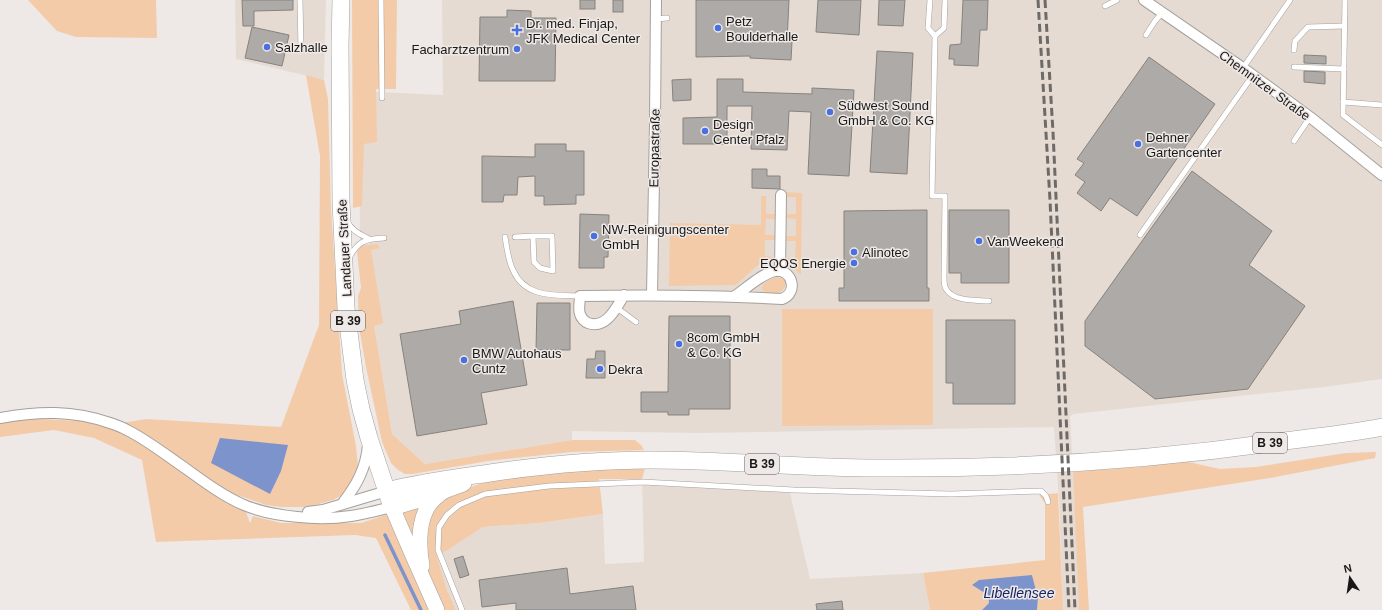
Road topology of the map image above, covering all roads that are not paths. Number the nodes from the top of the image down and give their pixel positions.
1 (300, 0) edge
2 (341, 0) edge
3 (381, 0) edge
4 (656, 0) edge
5 (930, 0) edge
6 (945, 0) edge
7 (1116, 0) edge
8 (1144, 0) edge
9 (1290, 0) edge
10 (1345, 0) edge
11 (1105, 6) dead end
12 (1162, 13) junction
13 (667, 18) dead end
14 (655, 19) junction
15 (1344, 26) junction
16 (1146, 35) dead end
17 (935, 36) junction
18 (301, 50) dead end
19 (1294, 50) dead end
20 (1294, 67) dead end
21 (1243, 68) junction
22 (1344, 69) junction
23 (1253, 75) junction
24 (382, 98) dead end
25 (1343, 102) junction
26 (1382, 105) edge
27 (1310, 117) junction
28 (1294, 141) dead end
29 (1382, 145) edge
30 (1382, 175) edge
31 (781, 195) dead end
32 (341, 202) junction
33 (1140, 235) dead end
34 (533, 236) junction
35 (505, 237) dead end
36 (515, 237) dead end
37 (384, 238) dead end
38 (369, 239) junction
39 (780, 271) junction
40 (344, 272) junction
41 (624, 295) junction
42 (580, 296) junction
43 (652, 296) junction
44 (736, 296) junction
45 (989, 301) dead end
46 (616, 308) junction
47 (636, 322) dead end
48 (0, 418) edge
49 (1380, 427) edge
50 (369, 438) junction
51 (489, 473) junction
52 (445, 490) junction
53 (387, 491) junction
54 (1048, 502) dead end
55 (342, 504) junction
56 (392, 507) junction
57 (285, 514) junction
58 (425, 583) junction
59 (438, 610) edge
60 (462, 610) edge

1 - 18 lane
2 - 32 main road, Landauer Straße / B 39
3 - 24 lane
4 - 14 street, Europastraße
5 - 17 lane
6 - 17 lane
7 - 11 lane
8 - 12 street, Chemnitzer Straße
9 - 21 lane
10 - 15 lane
12 - 16 lane
12 - 21 street, Chemnitzer Straße
13 - 14 lane
14 - 43 street, Europastraße
15 - 19 lane
15 - 22 lane
17 - 45 lane
20 - 22 lane
21 - 23 street, Chemnitzer Straße
22 - 25 lane
23 - 27 street, Chemnitzer Straße
23 - 33 lane
25 - 26 lane
25 - 29 lane
27 - 28 lane
27 - 30 street, Chemnitzer Straße
31 - 39 street
32 - 38 lane
32 - 40 main road, Landauer Straße / B 39
34 - 34 lane
34 - 36 lane
35 - 42 lane
37 - 38 lane
38 - 40 lane
39 - 44 street
39 - 44 street
40 - 50 main road, Landauer Straße / B 39
41 - 42 street
41 - 43 street
41 - 46 street
42 - 46 street
43 - 44 street
46 - 47 lane
48 - 57 street
49 - 51 main road, B 39
50 - 53 main road, Landauer Straße / B 39
50 - 55 street
51 - 52 main road, B 39
51 - 53 main road, B 39
52 - 56 main road, B 39
52 - 58 main road
53 - 55 street
53 - 56 main road, B 39
54 - 60 lane
55 - 57 street
56 - 57 street
56 - 58 main road
58 - 59 main road

